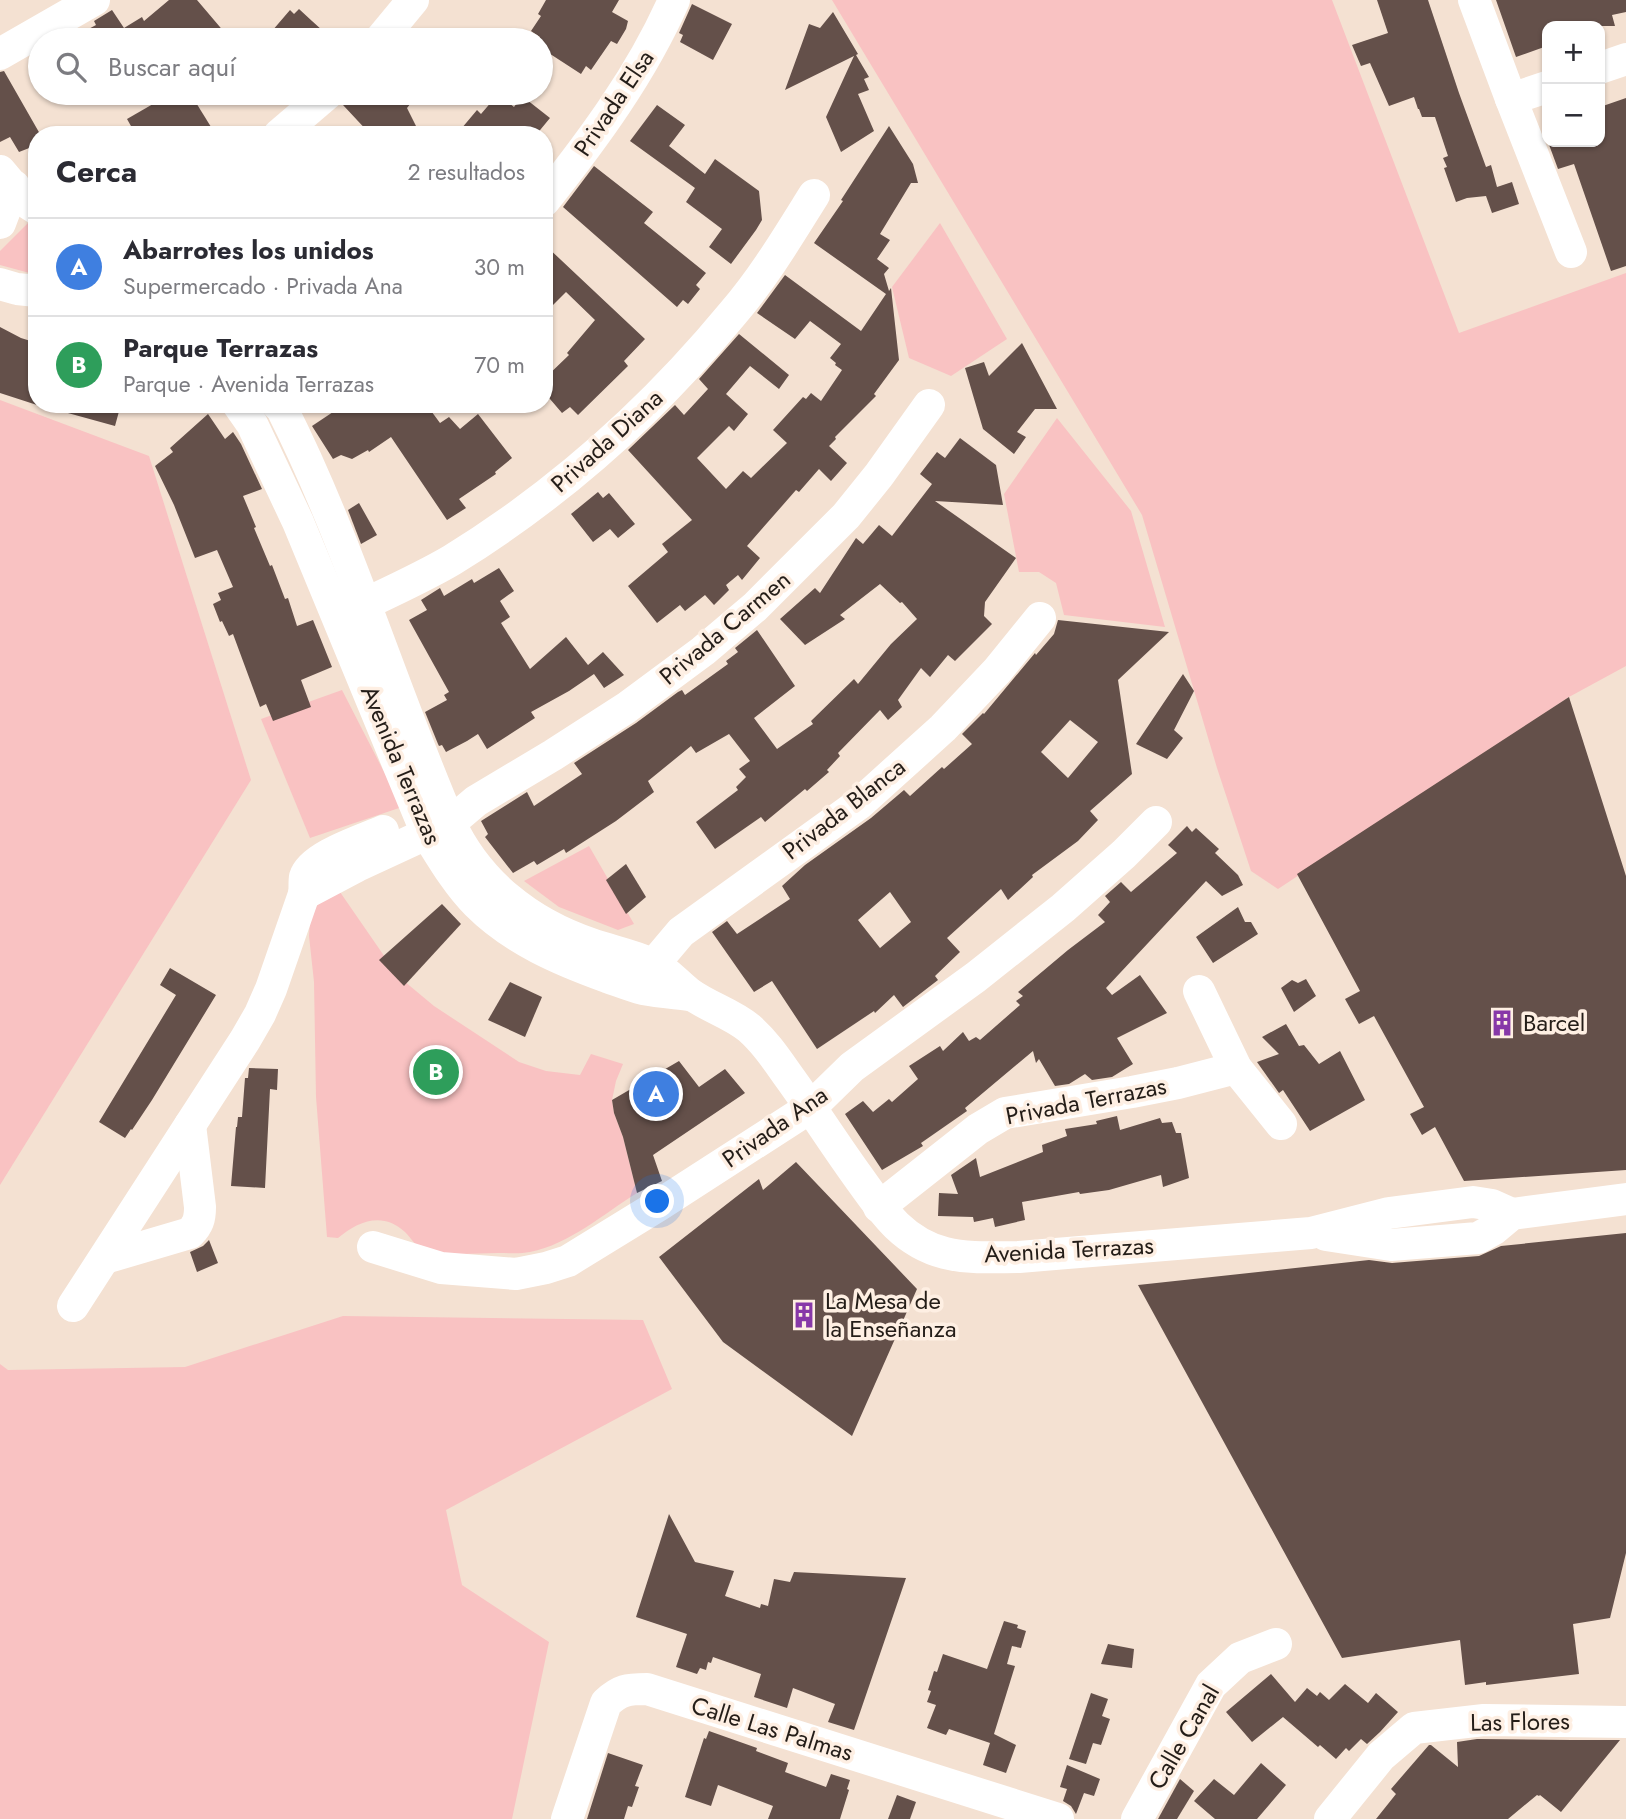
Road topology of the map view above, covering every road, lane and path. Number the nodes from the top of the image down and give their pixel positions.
1 (94, 0) edge
2 (413, 0) edge
3 (674, 0) edge
4 (1474, 0) edge
5 (45, 28) edge
6 (390, 28) edge
7 (28, 38) edge
8 (0, 54) edge
9 (1626, 59) edge
10 (1605, 66) edge
11 (1542, 89) edge
12 (1511, 99) junction
13 (314, 105) edge
14 (290, 126) edge
15 (7, 178) edge
16 (553, 189) edge
17 (814, 195) dead end
18 (28, 203) edge
19 (0, 223) edge
20 (1571, 251) dead end
21 (0, 284) edge
22 (28, 290) edge
23 (929, 405) dead end
24 (286, 413) edge
25 (245, 414) edge
26 (352, 610) junction
27 (1040, 618) dead end
28 (435, 819) junction
29 (1156, 822) dead end
30 (648, 977) junction
31 (1199, 991) dead end
32 (1236, 1068) junction
33 (811, 1107) junction
34 (1281, 1124) dead end
35 (190, 1125) junction
36 (1626, 1199) edge
37 (879, 1207) junction
38 (373, 1247) dead end
39 (104, 1258) junction
40 (73, 1307) dead end
41 (1276, 1644) dead end
42 (1626, 1722) edge
43 (567, 1819) edge
44 (1058, 1819) edge
45 (1137, 1819) edge
46 (1330, 1819) edge

1 - 5 street
2 - 6 street
3 - 16 street, Privada Elsa
4 - 12 street
7 - 8 street
9 - 10 street
11 - 12 street
12 - 20 street
13 - 14 street
15 - 18 street
15 - 19 street
17 - 26 street, Privada Diana
21 - 22 street
23 - 28 street, Privada Carmen
24 - 26 street, Avenida Terrazas
25 - 26 street, Avenida Terrazas
26 - 28 street, Avenida Terrazas
27 - 30 street, Privada Blanca
28 - 30 street, Avenida Terrazas
28 - 35 street, Privada Carmen
29 - 33 street, Privada Ana
30 - 33 street, Avenida Terrazas
31 - 32 street
32 - 34 street
32 - 37 street, Privada Terrazas
33 - 37 street, Avenida Terrazas
33 - 38 street, Privada Ana
35 - 39 street
35 - 39 street
36 - 37 street, Avenida Terrazas
39 - 40 street
41 - 45 street, Calle Canal
42 - 46 street, Las Flores
43 - 44 street, Calle Las Palmas

